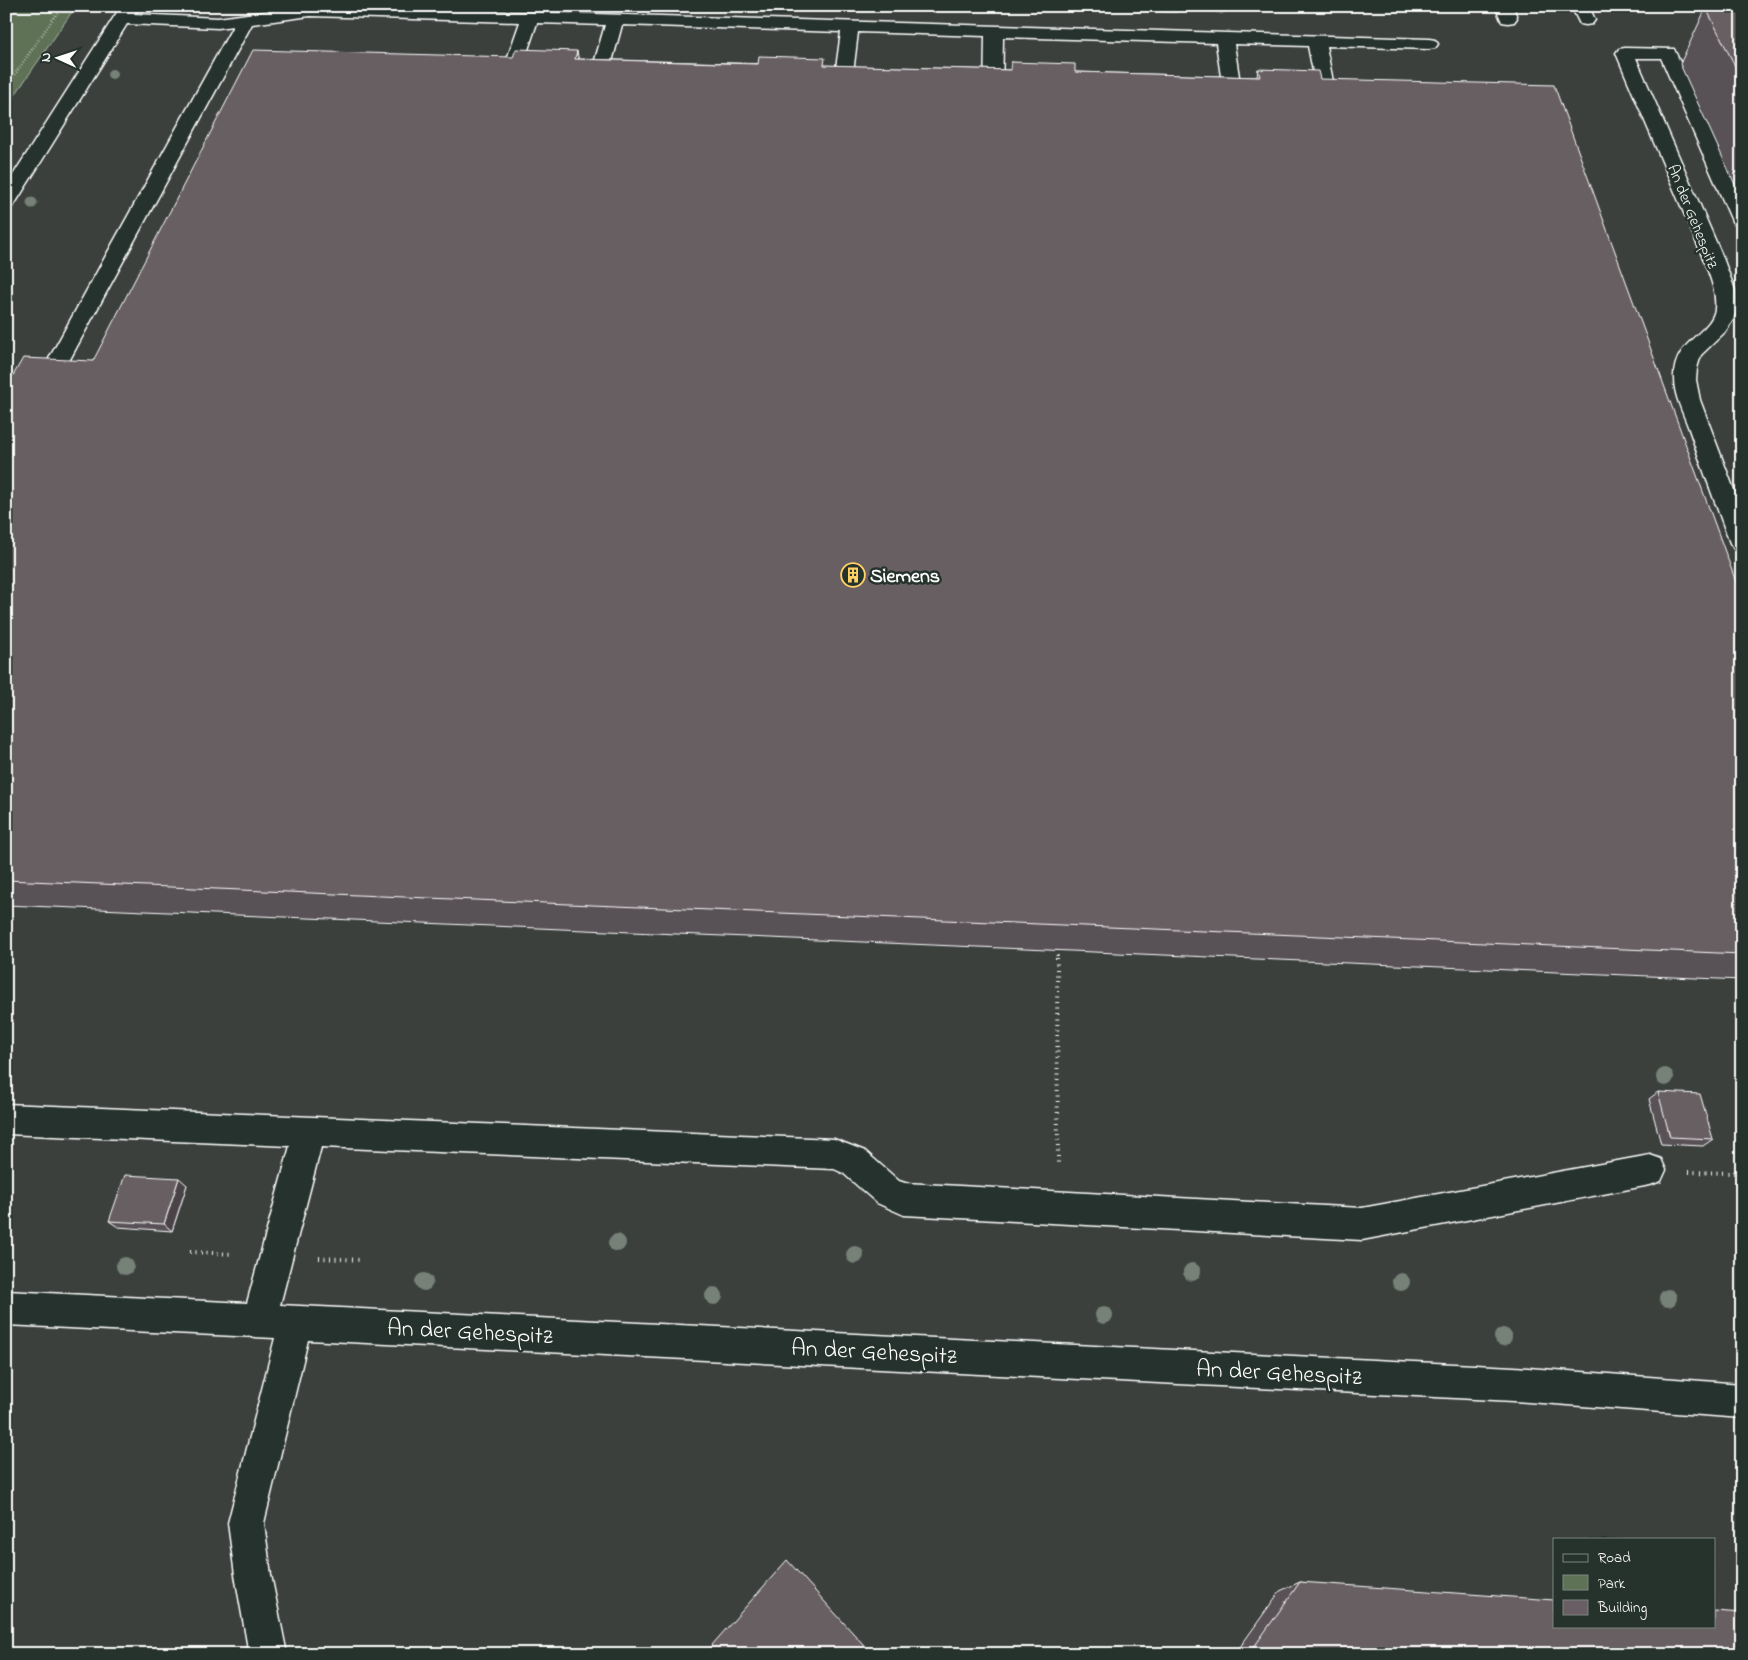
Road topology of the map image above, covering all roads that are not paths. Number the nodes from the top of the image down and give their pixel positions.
1 (126, 13) edge
2 (530, 18) junction
3 (615, 20) junction
4 (245, 21) junction
5 (850, 27) junction
6 (994, 32) junction
7 (1224, 38) junction
8 (1316, 41) junction
9 (1429, 44) dead end
10 (506, 89) edge
11 (595, 91) edge
12 (841, 98) edge
13 (993, 102) edge
14 (1234, 109) edge
15 (1330, 112) edge
16 (6, 202) edge
17 (1728, 234) edge
18 (1731, 326) edge
19 (6, 407) edge
20 (1742, 543) edge
21 (6, 1119) edge
22 (309, 1132) junction
23 (1650, 1170) dead end
24 (6, 1308) edge
25 (258, 1321) junction
26 (296, 1322) junction
27 (1742, 1401) edge
28 (268, 1654) edge

1 - 4 street
1 - 16 street
2 - 3 street
2 - 4 street
2 - 10 street
3 - 5 street
3 - 11 street
4 - 19 street
5 - 6 street
5 - 12 street
6 - 7 street
6 - 13 street
7 - 8 street
7 - 14 street
8 - 9 street
8 - 15 street
17 - 17 street, An der Gehespitz
17 - 18 street, An der Gehespitz
18 - 20 street, An der Gehespitz
21 - 22 street
22 - 23 street
22 - 25 street
24 - 25 street, An der Gehespitz
25 - 26 street, An der Gehespitz
26 - 27 street, An der Gehespitz
26 - 28 street

